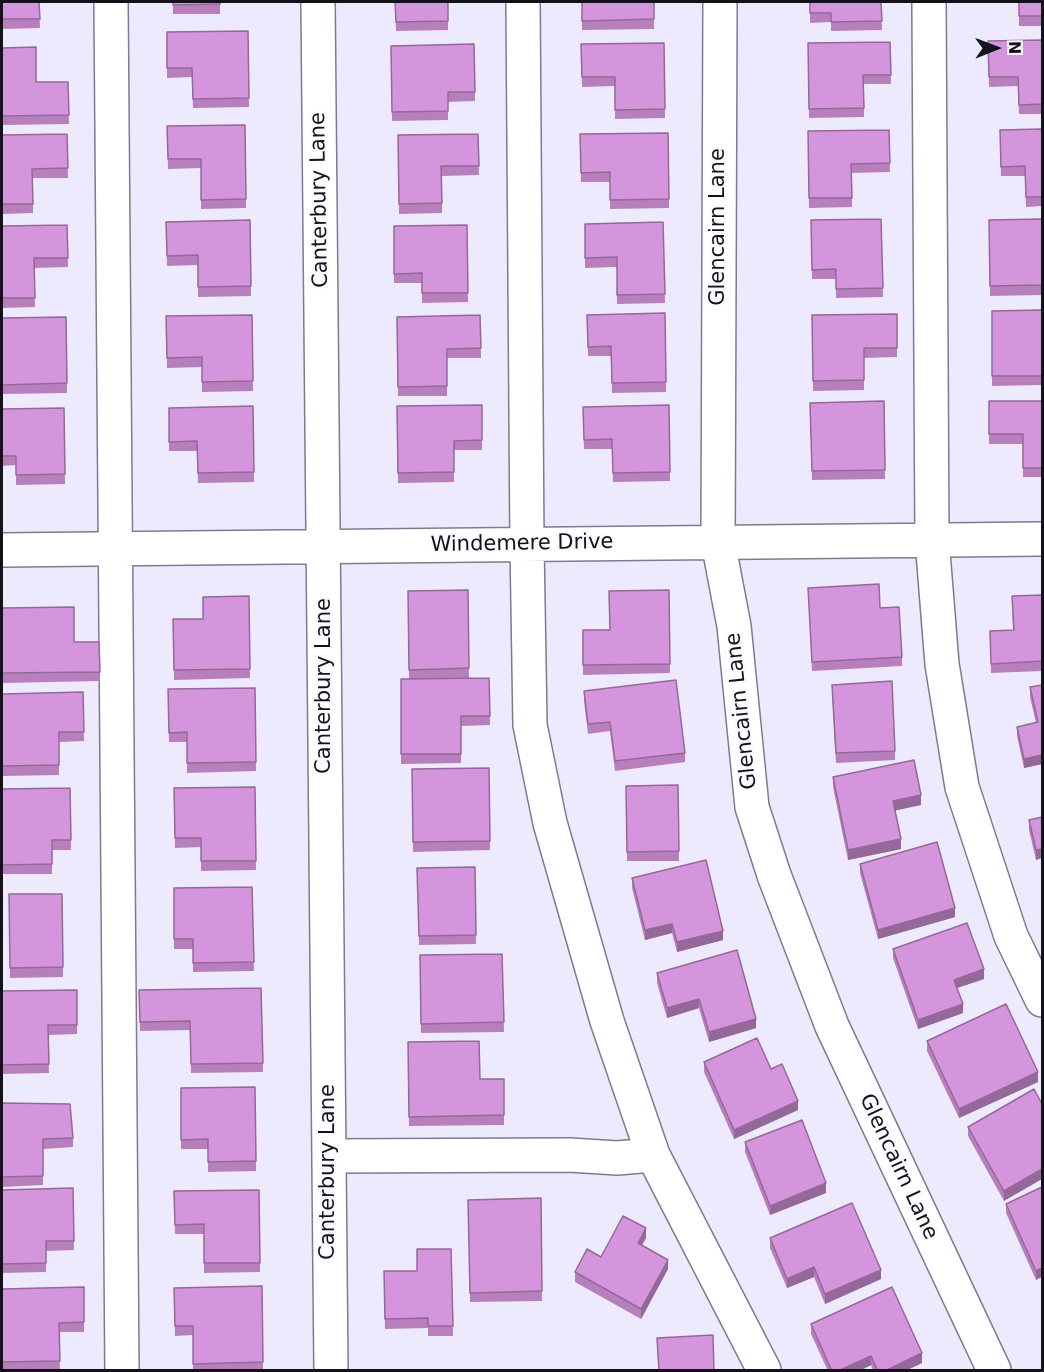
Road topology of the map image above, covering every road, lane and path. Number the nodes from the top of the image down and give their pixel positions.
1 (111, 2) edge
2 (318, 2) edge
3 (523, 2) edge
4 (720, 2) edge
5 (929, 2) edge
6 (1042, 539) edge
7 (932, 540) junction
8 (718, 542) junction
9 (527, 544) junction
10 (324, 546) junction
11 (115, 549) junction
12 (2, 550) edge
13 (1042, 1000) edge
14 (653, 1155) junction
15 (329, 1156) junction
16 (122, 1371) edge
17 (331, 1371) edge
18 (764, 1371) edge
19 (994, 1371) edge

1 - 11 street
2 - 10 street, Canterbury Lane
3 - 9 street
4 - 8 street, Glencairn Lane
5 - 7 street
6 - 7 street, Windemere Drive
7 - 8 street, Windemere Drive
7 - 13 street
8 - 9 street, Windemere Drive
8 - 19 street, Glencairn Lane
9 - 10 street, Windemere Drive
9 - 14 street
10 - 11 street, Windemere Drive
10 - 15 street, Canterbury Lane
11 - 12 street, Windemere Drive
11 - 16 street
14 - 15 street
14 - 18 street
15 - 17 street, Canterbury Lane

